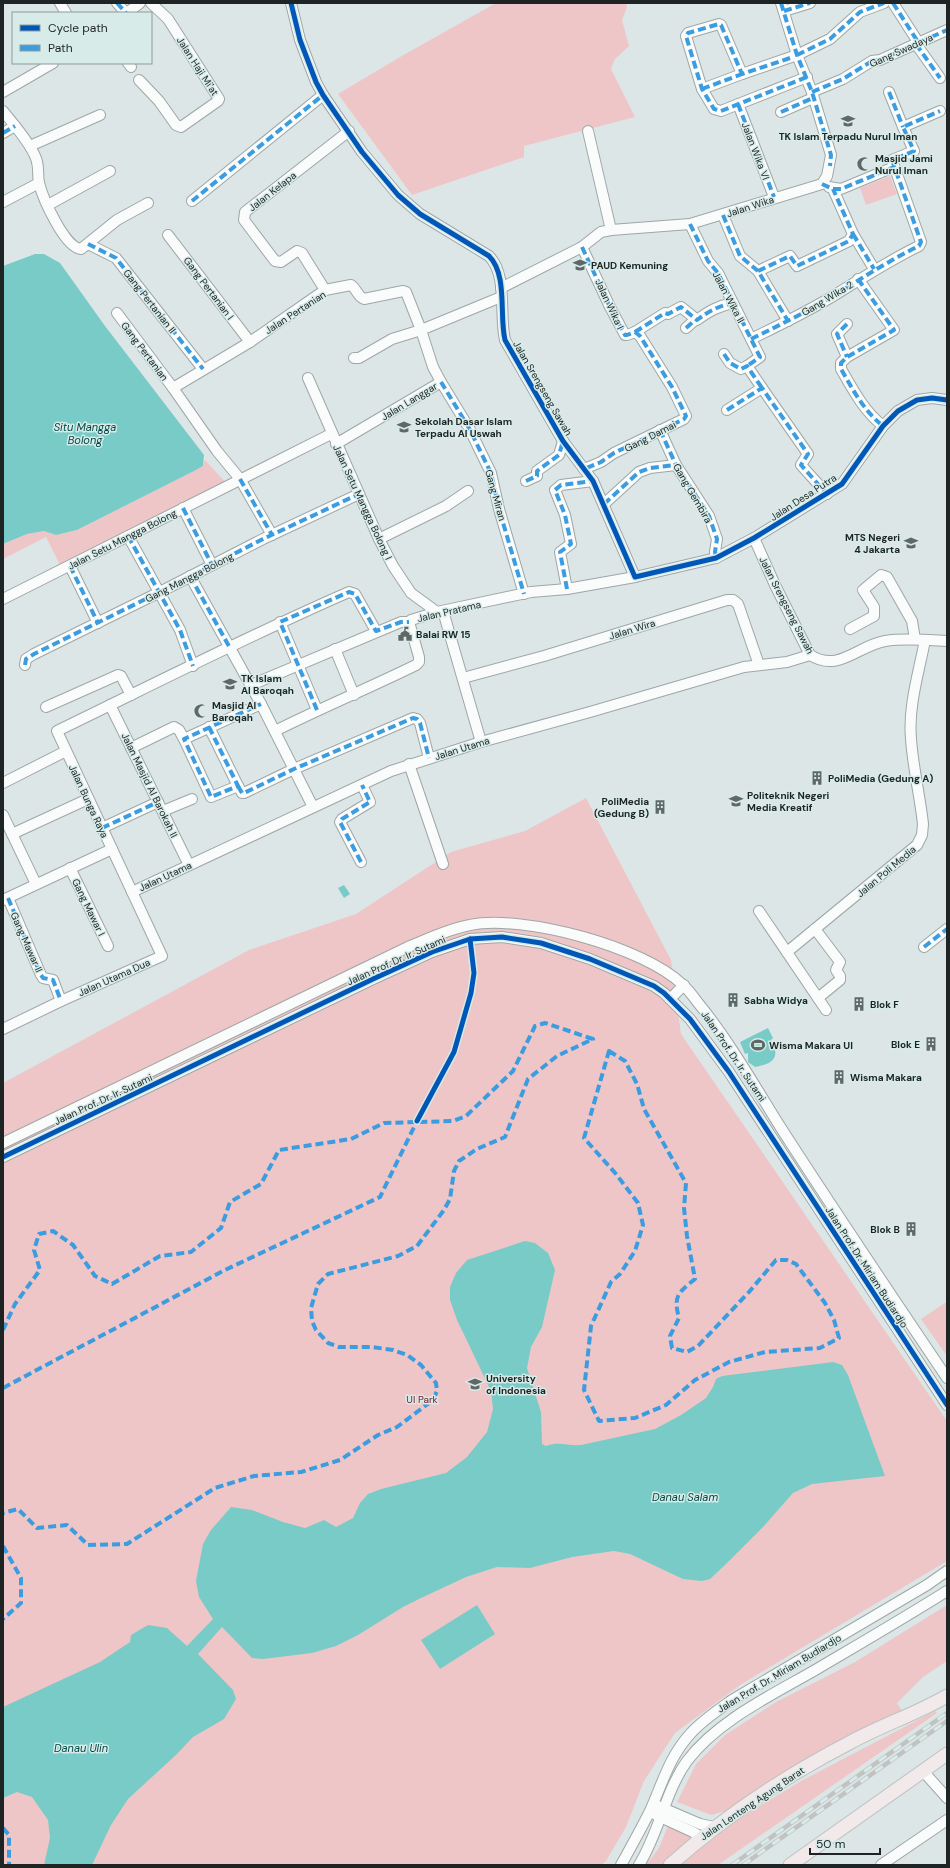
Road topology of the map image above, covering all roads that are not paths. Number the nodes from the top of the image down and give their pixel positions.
1 (60, 3) edge
2 (117, 3) edge
3 (140, 3) edge
4 (151, 3) edge
5 (291, 3) edge
6 (810, 3) edge
7 (884, 3) edge
8 (893, 3) edge
9 (782, 7) edge
10 (65, 12) edge
11 (126, 12) edge
12 (128, 12) edge
13 (947, 30) edge
14 (917, 43) junction
15 (797, 55) junction
16 (51, 64) edge
17 (742, 74) junction
18 (806, 78) junction
19 (940, 78) dead end
20 (139, 80) dead end
21 (702, 89) junction
22 (3, 92) edge
23 (889, 92) dead end
24 (813, 95) junction
25 (319, 97) junction
26 (738, 104) junction
27 (3, 111) edge
28 (940, 111) dead end
29 (781, 112) dead end
30 (100, 115) dead end
31 (14, 126) junction
32 (904, 127) junction
33 (588, 131) dead end
34 (3, 133) edge
35 (346, 134) junction
36 (30, 146) junction
37 (894, 167) junction
38 (110, 171) dead end
39 (39, 183) junction
40 (822, 184) junction
41 (833, 189) junction
42 (774, 198) junction
43 (192, 201) dead end
44 (3, 202) edge
45 (148, 203) dead end
46 (48, 205) junction
47 (723, 214) junction
48 (690, 224) junction
49 (610, 225) junction
50 (853, 234) junction
51 (168, 235) dead end
52 (88, 244) junction
53 (582, 247) junction
54 (874, 269) junction
55 (758, 271) junction
56 (858, 279) junction
57 (325, 290) junction
58 (501, 292) junction
59 (733, 303) junction
60 (117, 313) dead end
61 (696, 320) junction
62 (788, 321) junction
63 (846, 324) dead end
64 (686, 328) dead end
65 (420, 330) junction
66 (635, 332) junction
67 (751, 339) junction
68 (250, 342) junction
69 (724, 354) dead end
70 (847, 357) junction
71 (354, 358) dead end
72 (747, 366) junction
73 (204, 369) junction
74 (308, 378) dead end
75 (441, 382) junction
76 (672, 387) joint
77 (173, 388) junction
78 (762, 388) junction
79 (947, 400) edge
80 (727, 410) dead end
81 (883, 426) junction
82 (660, 430) junction
83 (331, 434) junction
84 (563, 441) junction
85 (336, 444) junction
86 (676, 466) junction
87 (584, 469) junction
88 (240, 479) junction
89 (526, 481) dead end
90 (594, 481) junction
91 (468, 491) dead end
92 (358, 494) junction
93 (828, 494) junction
94 (604, 504) junction
95 (182, 508) junction
96 (272, 534) junction
97 (128, 536) junction
98 (754, 538) junction
99 (379, 539) junction
100 (716, 558) junction
101 (212, 565) junction
102 (70, 566) junction
103 (190, 576) junction
104 (635, 577) junction
105 (567, 589) junction
106 (160, 592) junction
107 (524, 594) junction
108 (3, 599) edge
109 (440, 612) junction
110 (280, 622) junction
111 (409, 622) junction
112 (98, 623) junction
113 (850, 629) dead end
114 (376, 631) junction
115 (920, 639) junction
116 (947, 641) edge
117 (230, 648) junction
118 (335, 649) junction
119 (810, 655) junction
120 (26, 664) dead end
121 (297, 665) junction
122 (759, 665) junction
123 (192, 666) junction
124 (463, 678) junction
125 (251, 685) junction
126 (131, 695) junction
127 (354, 695) junction
128 (261, 704) junction
129 (110, 705) junction
130 (46, 707) dead end
131 (317, 710) junction
132 (209, 727) junction
133 (275, 732) junction
134 (184, 739) junction
135 (481, 742) junction
136 (132, 748) junction
137 (66, 751) junction
138 (429, 758) junction
139 (409, 764) junction
140 (294, 769) junction
141 (3, 782) edge
142 (362, 785) junction
143 (238, 786) junction
144 (88, 799) junction
145 (192, 799) dead end
146 (160, 807) junction
147 (313, 807) junction
148 (3, 815) edge
149 (102, 828) junction
150 (12, 834) junction
151 (112, 849) junction
152 (361, 862) dead end
153 (189, 864) junction
154 (444, 864) dead end
155 (70, 868) junction
156 (36, 884) junction
157 (132, 892) junction
158 (5, 899) edge
159 (759, 911) dead end
160 (815, 929) junction
161 (947, 929) edge
162 (108, 946) dead end
163 (924, 947) dead end
164 (786, 952) junction
165 (684, 985) junction
166 (818, 998) junction
167 (670, 999) junction
168 (60, 1001) junction
169 (826, 1010) dead end
170 (3, 1030) edge
171 (781, 1128) joint
172 (771, 1139) joint
173 (3, 1143) edge
174 (3, 1157) edge
175 (928, 1349) junction
176 (915, 1357) junction
177 (947, 1378) edge
178 (947, 1406) edge
179 (947, 1571) edge
180 (947, 1591) edge
181 (947, 1696) edge
182 (707, 1718) junction
183 (718, 1730) junction
184 (947, 1754) edge
185 (923, 1771) junction
186 (947, 1798) edge
187 (651, 1807) junction
188 (662, 1813) junction
189 (947, 1820) edge
190 (714, 1827) junction
191 (701, 1837) junction
192 (621, 1865) edge
193 (639, 1865) edge
194 (670, 1865) edge
195 (790, 1865) edge
196 (881, 1865) edge

1 - 10 street
2 - 11 street
3 - 12 street
4 - 20 street, Jalan Haji Mi'at
5 - 25 street, Jalan Srengseng Sawah
6 - 9 street
7 - 15 street
8 - 14 street
9 - 15 street
13 - 14 street, Gang Swadaya
14 - 19 street
14 - 24 street, Gang Swadaya
15 - 17 street
15 - 18 street
16 - 22 street
17 - 21 street
17 - 21 street
18 - 24 street
18 - 26 street
21 - 26 street
23 - 32 street
24 - 29 street, Gang Swadaya
24 - 40 street
25 - 35 street, Jalan Srengseng Sawah
25 - 43 street
26 - 42 street, Jalan Wika VI
27 - 31 street, Gang Pertanian II
28 - 32 street
30 - 36 street
31 - 34 street
31 - 36 street, Gang Pertanian II
32 - 37 street
33 - 49 street
35 - 57 street, Jalan Kelapa
35 - 58 street, Jalan Srengseng Sawah
36 - 39 street, Gang Pertanian II
37 - 41 street
37 - 54 street, Gang Wika 2
38 - 46 street
39 - 44 street
39 - 46 street, Gang Pertanian II
40 - 41 street
40 - 42 street, Jalan Wika
41 - 50 street
42 - 47 street, Jalan Wika
45 - 52 street
46 - 52 street, Gang Pertanian II
47 - 48 street, Jalan Wika
47 - 55 street
48 - 49 street, Jalan Wika
48 - 59 street, Jalan Wika II
49 - 53 street, Jalan Wika
50 - 54 street
50 - 55 street
51 - 68 street, Gang Pertanian I
52 - 73 street, Gang Pertanian II
53 - 58 street, Jalan Wika
53 - 66 street, Jalan Wika I
54 - 56 street, Gang Wika 2
55 - 62 street
56 - 62 street, Gang Wika 2
56 - 70 street
57 - 65 street, Jalan Pertanian
57 - 68 street, Jalan Pertanian
58 - 65 street
58 - 84 street, Jalan Srengseng Sawah
59 - 61 street
59 - 67 street, Jalan Wika II
60 - 77 street, Gang Pertanian
61 - 64 street
61 - 66 street
62 - 67 street, Gang Wika 2
63 - 70 street
65 - 71 street
65 - 75 street, Jalan Langgar
66 - 76 street, Jalan Wika I
67 - 72 street, Jalan Wika II
68 - 73 street, Jalan Pertanian
69 - 72 street
70 - 81 street
72 - 78 street
73 - 77 street, Jalan Pertanian
74 - 83 street, Jalan Setu Mangga Bolong I
75 - 85 street, Jalan Langgar
75 - 107 street, Gang Miran
76 - 82 street, Gang Damai
77 - 88 street
78 - 80 street
78 - 93 street
79 - 81 street, Jalan Desa Putra
81 - 93 street, Jalan Desa Putra
82 - 86 street, Gang Gembira
82 - 87 street, Gang Damai
83 - 85 street, Jalan Setu Mangga Bolong I
83 - 88 street, Jalan Setu Mangga Bolong
84 - 87 street, Jalan Srengseng Sawah
84 - 89 street
85 - 92 street, Jalan Setu Mangga Bolong I
86 - 94 street
86 - 100 street, Gang Gembira
87 - 90 street, Jalan Srengseng Sawah
88 - 95 street, Jalan Setu Mangga Bolong
88 - 96 street
90 - 94 street, Jalan Srengseng Sawah
90 - 105 street
91 - 99 street
92 - 96 street, Gang Mangga Bolong
92 - 99 street, Jalan Setu Mangga Bolong I
93 - 98 street, Jalan Desa Putra
94 - 104 street, Jalan Srengseng Sawah
95 - 97 street, Jalan Setu Mangga Bolong
95 - 101 street
96 - 101 street, Gang Mangga Bolong
97 - 102 street, Jalan Setu Mangga Bolong
97 - 106 street
98 - 100 street
98 - 119 street, Jalan Srengseng Sawah
99 - 109 street, Jalan Setu Mangga Bolong I
100 - 104 street
101 - 103 street, Gang Mangga Bolong
102 - 108 street, Jalan Setu Mangga Bolong
102 - 112 street
103 - 106 street, Gang Mangga Bolong
103 - 117 street
104 - 105 street, Jalan Pratama
105 - 107 street, Jalan Pratama
106 - 112 street, Gang Mangga Bolong
106 - 123 street
107 - 109 street, Jalan Pratama
109 - 111 street, Jalan Pratama
109 - 124 street
110 - 114 street
110 - 117 street
110 - 121 street
111 - 114 street, Jalan Pratama
111 - 127 street
112 - 120 street, Gang Mangga Bolong
113 - 115 street
114 - 118 street, Jalan Pratama
115 - 116 street, Jalan Srengseng Sawah
115 - 119 street, Jalan Srengseng Sawah
115 - 160 street, Jalan Poli Media
117 - 123 street
117 - 125 street
118 - 121 street, Jalan Pratama
118 - 127 street
119 - 122 street, Jalan Utama
121 - 125 street, Jalan Pratama
121 - 131 street
122 - 124 street, Jalan Wira
122 - 135 street, Jalan Utama
123 - 126 street
124 - 135 street
125 - 128 street
126 - 129 street
126 - 130 street
127 - 131 street
128 - 132 street
128 - 133 street
129 - 136 street, Jalan Masjid Al Barokah II
129 - 137 street, Jalan Bunga Raya
131 - 133 street
132 - 134 street
132 - 143 street
133 - 140 street
134 - 136 street
134 - 143 street
135 - 138 street, Jalan Utama
136 - 146 street, Jalan Masjid Al Barokah II
137 - 141 street
137 - 144 street, Jalan Bunga Raya
138 - 139 street, Jalan Utama
138 - 140 street
139 - 142 street, Jalan Utama
139 - 154 street
140 - 143 street
140 - 147 street
142 - 147 street, Jalan Utama
142 - 152 street
144 - 149 street, Jalan Bunga Raya
144 - 150 street
145 - 146 street
146 - 149 street
146 - 153 street, Jalan Masjid Al Barokah II
147 - 153 street, Jalan Utama
148 - 150 street
149 - 151 street, Jalan Bunga Raya
150 - 156 street
151 - 155 street, Jalan Bunga Raya
151 - 157 street, Jalan Utama Dua
153 - 157 street, Jalan Utama
155 - 156 street, Jalan Bunga Raya
155 - 162 street, Gang Mawar I
156 - 158 street, Jalan Bunga Raya
157 - 168 street, Jalan Utama Dua
158 - 168 street, Gang Mawar II
159 - 164 street
160 - 164 street, Jalan Poli Media
160 - 166 street
161 - 163 street
164 - 166 street
165 - 167 street
165 - 171 street, Jalan Prof. Dr. Ir. Sutami
165 - 173 street, Jalan Prof. Dr. Ir. Sutami
166 - 169 street
167 - 172 street, Jalan Prof. Dr. Ir. Sutami
167 - 174 street, Jalan Prof. Dr. Ir. Sutami
168 - 170 street, Jalan Utama Dua
171 - 175 street, Jalan Prof. Dr. Miriam Budiardjo
172 - 176 street, Jalan Prof. Dr. Miriam Budiardjo
175 - 176 street
175 - 177 street, Jalan Prof. Dr. Miriam Budiardjo
176 - 178 street, Jalan Prof. Dr. Miriam Budiardjo
179 - 182 street, Jalan Prof. Dr. Miriam Budiardjo
180 - 183 street, Jalan Prof. Dr. Miriam Budiardjo
181 - 190 main road, Jalan Lenteng Agung Barat
182 - 183 street
182 - 187 street, Jalan Prof. Dr. Miriam Budiardjo
183 - 188 street, Jalan Prof. Dr. Miriam Budiardjo
184 - 185 main road
185 - 186 street
185 - 195 main road
187 - 188 street
187 - 192 street, Jalan Prof. Dr. Miriam Budiardjo
188 - 190 street
188 - 191 street
188 - 193 street, Jalan Prof. Dr. Miriam Budiardjo
189 - 196 street
190 - 191 main road, Jalan Lenteng Agung Barat
191 - 194 main road, Jalan Lenteng Agung Barat

